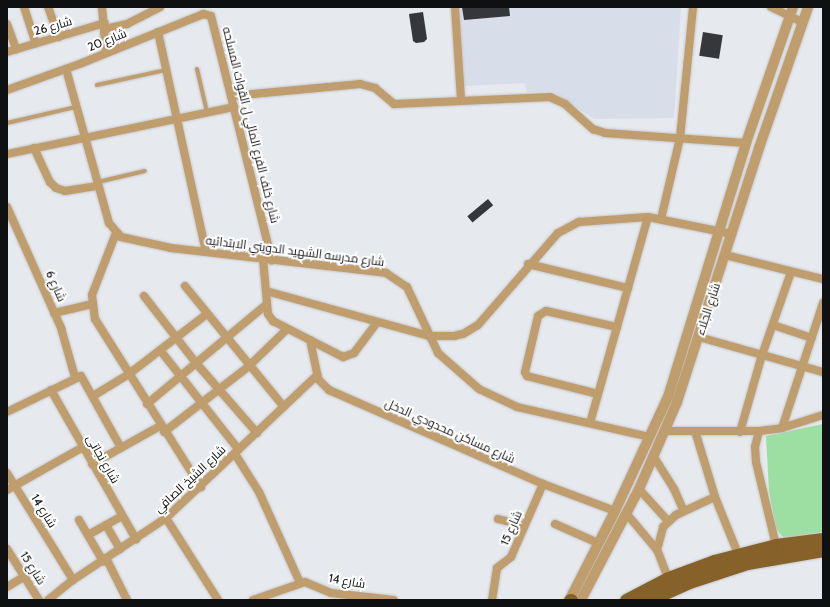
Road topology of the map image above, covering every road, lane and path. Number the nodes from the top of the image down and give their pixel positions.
1 (24, 7) edge
2 (48, 7) edge
3 (102, 7) edge
4 (160, 7) edge
5 (455, 7) edge
6 (693, 7) edge
7 (771, 7) edge
8 (793, 7) edge
9 (808, 7) edge
10 (213, 18) joint
11 (788, 18) junction
12 (802, 22) junction
13 (7, 24) edge
14 (105, 26) junction
15 (158, 32) junction
16 (59, 37) junction
17 (36, 43) junction
18 (16, 49) junction
19 (7, 52) edge
20 (106, 53) junction
21 (66, 69) junction
22 (197, 69) dead end
23 (167, 70) junction
24 (97, 85) dead end
25 (7, 90) edge
26 (231, 96) junction
27 (461, 101) junction
28 (76, 107) junction
29 (234, 107) junction
30 (207, 112) junction
31 (177, 119) junction
32 (7, 123) edge
33 (85, 138) junction
34 (680, 138) junction
35 (746, 143) junction
36 (34, 148) junction
37 (7, 154) edge
38 (146, 171) dead end
39 (98, 184) junction
40 (7, 207) edge
41 (648, 217) junction
42 (662, 219) junction
43 (719, 231) junction
44 (116, 233) junction
45 (732, 234) junction
46 (206, 252) junction
47 (725, 255) junction
48 (267, 259) junction
49 (528, 264) junction
50 (791, 272) junction
51 (823, 279) edge
52 (185, 286) dead end
53 (628, 288) junction
54 (266, 291) junction
55 (144, 296) dead end
56 (823, 303) edge
57 (92, 304) junction
58 (267, 304) junction
59 (54, 312) junction
60 (207, 314) junction
61 (377, 323) junction
62 (773, 325) junction
63 (617, 327) junction
64 (288, 329) junction
65 (429, 336) junction
66 (700, 336) junction
67 (177, 338) junction
68 (226, 338) junction
69 (812, 338) junction
70 (310, 340) junction
71 (160, 350) junction
72 (762, 355) junction
73 (196, 363) junction
74 (249, 366) junction
75 (802, 366) junction
76 (823, 372) edge
77 (128, 374) junction
78 (317, 375) junction
79 (181, 376) junction
80 (75, 377) junction
81 (51, 390) junction
82 (220, 391) junction
83 (598, 394) junction
84 (93, 396) junction
85 (147, 404) junction
86 (202, 404) junction
87 (284, 407) junction
88 (7, 412) edge
89 (823, 415) edge
90 (590, 423) junction
91 (782, 428) junction
92 (162, 429) junction
93 (665, 431) junction
94 (695, 431) junction
95 (759, 431) junction
96 (740, 432) junction
97 (257, 433) junction
98 (650, 437) junction
99 (83, 447) junction
100 (121, 448) junction
101 (237, 452) junction
102 (654, 457) junction
103 (92, 464) junction
104 (7, 474) edge
105 (543, 484) junction
106 (201, 487) junction
107 (11, 488) edge
108 (639, 489) junction
109 (715, 497) junction
110 (615, 511) junction
111 (684, 511) junction
112 (626, 513) junction
113 (122, 516) junction
114 (166, 518) junction
115 (498, 519) dead end
116 (80, 520) dead end
117 (668, 521) junction
118 (555, 524) dead end
119 (106, 525) junction
120 (524, 526) junction
121 (88, 535) junction
122 (136, 539) junction
123 (823, 539) edge
124 (598, 543) junction
125 (776, 545) junction
126 (7, 549) edge
127 (120, 550) junction
128 (657, 550) junction
129 (823, 550) edge
130 (738, 554) junction
131 (104, 560) junction
132 (24, 576) junction
133 (668, 578) junction
134 (73, 580) junction
135 (300, 583) junction
136 (7, 587) edge
137 (662, 597) edge
138 (39, 600) edge
139 (48, 600) edge
140 (126, 600) edge
141 (218, 600) edge
142 (253, 600) edge
143 (394, 600) edge
144 (492, 600) edge
145 (573, 600) edge
146 (626, 600) edge
147 (649, 600) edge

1 - 17 street
2 - 16 street
3 - 14 street
4 - 14 street, شارع 26
5 - 27 street
6 - 34 street
7 - 11 street
8 - 11 street, شارع الجلاء
9 - 12 street, شارع الجلاء
10 - 15 street, شارع 20
10 - 26 street, شارع خلف الفرع المالي ل القوات المسلحه
11 - 12 street
11 - 35 street, شارع الجلاء
12 - 45 street, شارع الجلاء
13 - 18 street
14 - 16 street, شارع 26
14 - 20 street
15 - 20 street, شارع 20
15 - 23 street
16 - 17 street, شارع 26
17 - 18 street, شارع 26
18 - 19 street, شارع 26
20 - 21 street, شارع 20
21 - 25 street, شارع 20
21 - 28 street
22 - 30 lane
23 - 24 lane
23 - 31 street
26 - 27 street
26 - 29 street, شارع خلف الفرع المالي ل القوات المسلحه
27 - 34 street
28 - 32 lane
28 - 33 street
29 - 30 street
29 - 48 street, شارع خلف الفرع المالي ل القوات المسلحه
30 - 31 street
31 - 33 street
31 - 46 street
33 - 36 street
33 - 39 street
34 - 35 street
34 - 42 street
35 - 43 street, شارع الجلاء
36 - 37 street
36 - 39 street
38 - 39 lane
39 - 44 street
40 - 59 street, شارع 6
41 - 42 street
41 - 49 street
41 - 53 street
42 - 43 street
43 - 45 street
43 - 98 street, شارع الجلاء
44 - 46 street, شارع مدرسه الشهيد الدويني الابتدائيه
44 - 57 street
45 - 47 street, شارع الجلاء
46 - 48 street, شارع مدرسه الشهيد الدويني الابتدائيه
47 - 50 street
47 - 66 street, شارع الجلاء
48 - 54 street, شارع خلف الفرع المالي ل القوات المسلحه
48 - 65 street, شارع مدرسه الشهيد الدويني الابتدائيه
49 - 53 street
49 - 65 street
50 - 51 street
50 - 62 street
52 - 60 street
53 - 63 street
54 - 58 street, شارع خلف الفرع المالي ل القوات المسلحه
54 - 61 street
55 - 67 street
56 - 69 street
57 - 59 street
57 - 77 street
58 - 64 street
58 - 68 street
59 - 80 street, شارع 6
60 - 67 street
60 - 68 street
61 - 65 street
61 - 70 street
62 - 69 street
62 - 72 street
63 - 83 street
63 - 83 street
64 - 70 street
64 - 74 street
65 - 90 street, شارع مدرسه الشهيد الدويني الابتدائيه
66 - 72 street
66 - 93 street, شارع الجلاء
67 - 71 street
67 - 73 street
68 - 73 street
68 - 74 street
69 - 75 street
70 - 78 street, شارع مساكن محدودي الدخل
71 - 77 street
71 - 79 street
72 - 75 street
72 - 96 street
73 - 79 street
73 - 82 street
74 - 82 street
74 - 87 street
75 - 76 street
75 - 91 street
77 - 84 street
77 - 85 street
78 - 87 street, شارع الشيخ الصافي
78 - 105 street, شارع مساكن محدودي الدخل
79 - 85 street
79 - 86 street
80 - 81 street
80 - 84 street
81 - 88 street
81 - 99 street, شارع نجاتى
82 - 86 street
82 - 97 street
83 - 90 street
84 - 100 street
85 - 92 street
86 - 92 street
86 - 101 street
87 - 97 street, شارع الشيخ الصافي
89 - 91 street
90 - 98 street, شارع مدرسه الشهيد الدويني الابتدائيه
91 - 95 street
92 - 100 street
92 - 106 street
93 - 94 street
93 - 102 street, شارع الجلاء
94 - 96 street
94 - 109 street
95 - 96 street
95 - 125 street
97 - 101 street, شارع الشيخ الصافي
98 - 110 street, شارع الجلاء
99 - 103 street, شارع نجاتى
99 - 107 street
100 - 103 street
101 - 106 street, شارع الشيخ الصافي
101 - 135 street
102 - 108 street, شارع الجلاء
102 - 111 street
103 - 113 street, شارع نجاتى
104 - 107 street, شارع 14
105 - 110 street, شارع مساكن محدودي الدخل
105 - 120 street, شارع 15
106 - 114 street, شارع الشيخ الصافي
107 - 134 street, شارع 14
108 - 112 street, شارع الجلاء
108 - 117 street
109 - 111 street
109 - 130 street
110 - 124 street, شارع الجلاء
111 - 117 street
112 - 128 street
112 - 145 street, شارع الجلاء
113 - 119 street
113 - 122 street, شارع نجاتى
114 - 122 street, شارع الشيخ الصافي
114 - 141 street
115 - 120 street
116 - 121 street
117 - 128 street
118 - 124 street
119 - 121 street
119 - 127 street
120 - 144 street, شارع 15
121 - 131 street
122 - 127 street, شارع الشيخ الصافي
123 - 125 main road
124 - 145 street, شارع الجلاء
125 - 130 main road
126 - 132 street, شارع 15
127 - 131 street, شارع الشيخ الصافي
128 - 133 street
129 - 137 main road
130 - 133 main road
131 - 134 street, شارع الشيخ الصافي
131 - 140 street
132 - 136 street
132 - 138 street, شارع 15
133 - 146 main road
134 - 139 street, شارع الشيخ الصافي
135 - 142 street
135 - 143 street, شارع 14
137 - 147 main road

